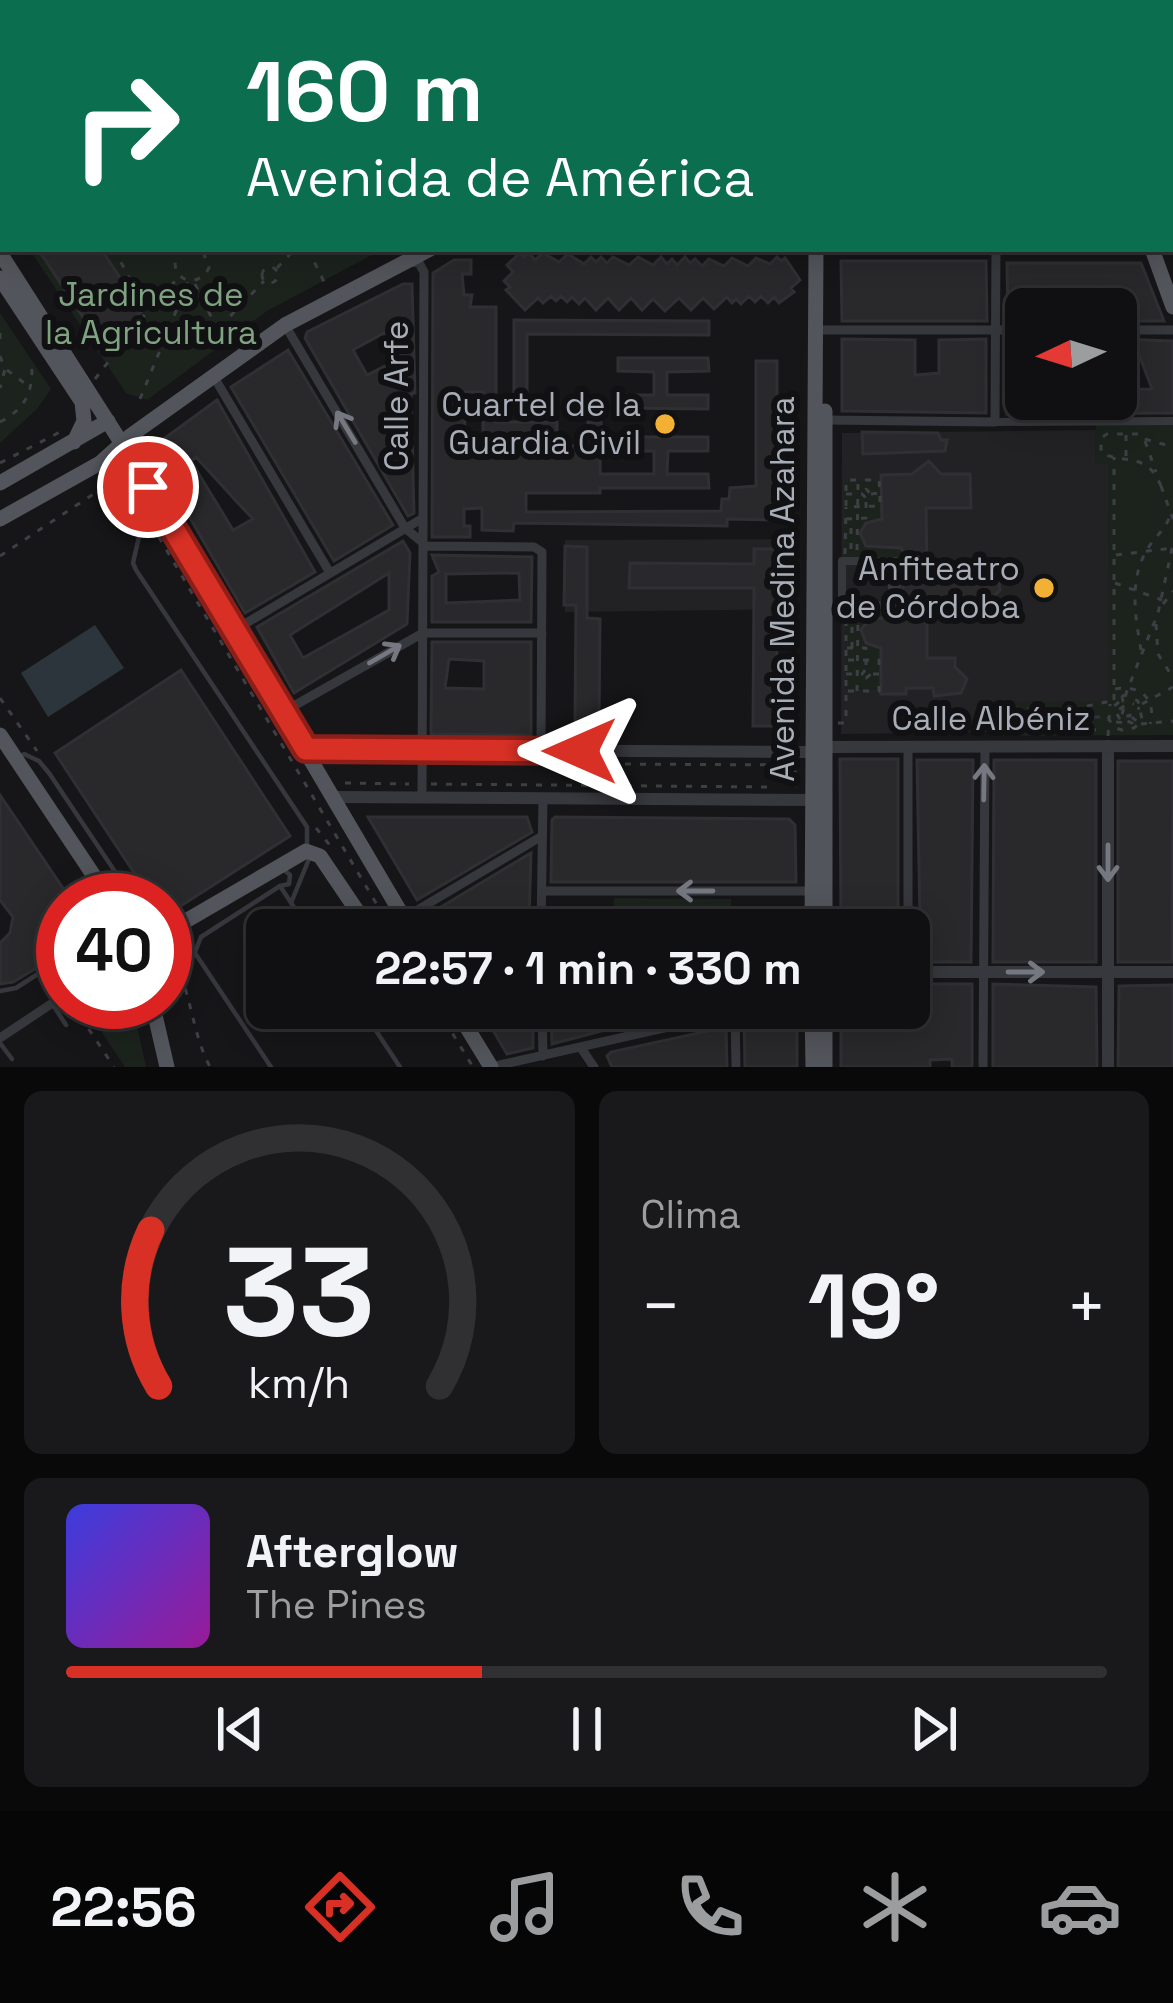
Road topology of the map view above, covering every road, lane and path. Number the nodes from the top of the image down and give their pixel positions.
1 (117, 252) edge
2 (179, 252) edge
3 (205, 252) edge
4 (292, 252) edge
5 (309, 252) edge
6 (424, 252) edge
7 (820, 252) edge
8 (820, 252) edge
9 (996, 252) edge
10 (1153, 252) edge
11 (0, 253) edge
12 (404, 262) junction
13 (275, 269) junction
14 (179, 277) junction
15 (0, 278) edge
16 (264, 280) junction
17 (191, 282) junction
18 (326, 286) dead end
19 (1173, 307) edge
20 (147, 311) junction
21 (285, 325) junction
22 (218, 330) junction
23 (824, 330) junction
24 (995, 330) junction
25 (1005, 330) edge
26 (1137, 330) edge
27 (1173, 330) edge
28 (0, 333) edge
29 (0, 345) edge
30 (226, 347) dead end
31 (0, 356) edge
32 (44, 364) dead end
33 (5, 369) junction
34 (214, 377) junction
35 (94, 381) dead end
36 (0, 388) edge
37 (32, 388) junction
38 (140, 399) dead end
39 (108, 421) junction
40 (825, 421) junction
41 (1173, 421) edge
42 (0, 422) edge
43 (995, 422) junction
44 (1126, 434) junction
45 (1145, 440) junction
46 (71, 443) junction
47 (122, 444) junction
48 (1173, 447) edge
49 (1114, 457) junction
50 (1126, 458) junction
51 (0, 463) edge
52 (83, 473) junction
53 (857, 480) junction
54 (866, 480) junction
55 (0, 483) edge
56 (1162, 486) junction
57 (150, 489) junction
58 (95, 493) junction
59 (846, 494) junction
60 (865, 494) junction
61 (880, 494) junction
62 (866, 506) junction
63 (846, 507) junction
64 (857, 507) junction
65 (145, 513) junction
66 (1172, 516) edge
67 (423, 518) junction
68 (0, 519) edge
69 (852, 519) junction
70 (405, 528) junction
71 (852, 529) junction
72 (851, 539) junction
73 (423, 546) junction
74 (1173, 546) edge
75 (851, 551) dead end
76 (1147, 551) junction
77 (1114, 555) junction
78 (0, 556) edge
79 (845, 562) junction
80 (857, 562) junction
81 (330, 573) junction
82 (1114, 582) junction
83 (1135, 589) junction
84 (1173, 591) edge
85 (1162, 600) junction
86 (852, 612) junction
87 (1158, 613) junction
88 (852, 626) junction
89 (233, 631) junction
90 (423, 633) junction
91 (542, 633) junction
92 (852, 638) junction
93 (852, 648) junction
94 (1142, 652) junction
95 (846, 660) junction
96 (858, 660) junction
97 (866, 660) junction
98 (846, 674) junction
99 (864, 674) junction
100 (879, 674) junction
101 (1173, 678) edge
102 (1128, 687) junction
103 (1173, 687) edge
104 (1113, 689) junction
105 (846, 691) junction
106 (857, 691) junction
107 (866, 691) junction
108 (1123, 696) junction
109 (1149, 700) junction
110 (1134, 705) junction
111 (1004, 707) junction
112 (1077, 709) junction
113 (1114, 709) junction
114 (1032, 710) junction
115 (283, 712) junction
116 (1108, 717) junction
117 (1173, 721) edge
118 (838, 723) dead end
119 (1128, 723) junction
120 (1032, 724) junction
121 (1077, 724) junction
122 (1139, 724) junction
123 (1150, 724) junction
124 (1006, 729) junction
125 (1108, 739) junction
126 (2, 740) edge
127 (985, 746) junction
128 (1173, 746) edge
129 (908, 747) junction
130 (306, 749) junction
131 (541, 751) junction
132 (807, 755) junction
133 (422, 756) junction
134 (16, 759) junction
135 (340, 762) dead end
136 (775, 787) dead end
137 (339, 790) junction
138 (422, 791) junction
139 (543, 798) junction
140 (811, 798) junction
141 (310, 824) dead end
142 (335, 835) junction
143 (542, 836) junction
144 (309, 851) junction
145 (278, 867) junction
146 (92, 873) edge
147 (116, 873) edge
148 (280, 886) junction
149 (542, 891) junction
150 (812, 891) junction
151 (291, 904) junction
152 (294, 909) edge
153 (356, 909) edge
154 (389, 909) edge
155 (394, 909) edge
156 (428, 909) edge
157 (540, 909) edge
158 (812, 909) edge
159 (823, 909) edge
160 (908, 909) edge
161 (192, 918) edge
162 (192, 949) edge
163 (195, 952) junction
164 (930, 972) edge
165 (982, 972) junction
166 (1108, 972) junction
167 (1173, 972) edge
168 (36, 975) edge
169 (0, 991) edge
170 (36, 1015) edge
171 (192, 1017) edge
172 (89, 1029) edge
173 (158, 1029) edge
174 (375, 1029) edge
175 (450, 1029) edge
176 (468, 1029) edge
177 (542, 1029) edge
178 (661, 1029) edge
179 (735, 1029) edge
180 (812, 1029) edge
181 (825, 1029) edge
182 (0, 1040) edge
183 (581, 1048) junction
184 (543, 1056) junction
185 (12, 1059) dead end
186 (525, 1063) edge
187 (114, 1067) edge
188 (167, 1067) edge
189 (210, 1067) edge
190 (271, 1067) edge
191 (400, 1067) edge
192 (473, 1067) edge
193 (491, 1067) edge
194 (594, 1067) edge
195 (736, 1067) edge
196 (813, 1067) edge
197 (825, 1067) edge
198 (982, 1067) edge
199 (1108, 1067) edge

1 - 20 path
2 - 14 path
3 - 17 path
4 - 13 path
5 - 18 path
6 - 12 main road
7 - 23 main road, Avenida Medina Azahara
8 - 132 main road, Avenida Medina Azahara
9 - 24 street
10 - 19 main road
11 - 39 main road
12 - 21 main road
12 - 67 street, Calle Arfe
13 - 16 path
13 - 16 path
14 - 17 path
14 - 20 path
15 - 46 main road
16 - 22 path
17 - 22 path
17 - 38 path
20 - 35 path
21 - 34 main road
70 -> 21 street
22 - 30 path
23 - 24 street
23 - 40 main road, Avenida Medina Azahara
24 - 25 street
24 - 43 street
26 - 27 street
28 - 29 path
31 - 33 path
32 - 37 path
33 - 36 path
33 - 37 path
34 - 47 main road
34 - 81 street
37 - 42 path
39 - 46 main road
39 - 47 main road
40 - 43 street
40 - 132 main road, Avenida Medina Azahara
41 - 43 street
44 - 45 path
44 - 49 path
44 - 50 path
45 - 48 path
45 - 56 path
46 - 51 path
46 - 55 main road
47 - 52 main road
47 - 57 main road
49 - 50 path
49 - 77 path
50 - 56 path
52 - 58 path
52 - 68 main road
53 - 54 path
53 - 59 path
53 - 60 path
54 - 60 path
54 - 61 path
56 - 66 path
57 - 65 lane
57 - 89 main road
58 - 65 path
58 - 78 path
59 - 60 path
59 - 63 path
60 - 61 path
60 - 62 path
60 - 64 path
61 - 62 path
62 - 64 path
62 - 69 path
63 - 64 path
63 - 69 path
64 - 69 path
65 - 142 path
65 - 144 lane
66 - 76 path
67 - 70 street
67 - 73 street, Calle Arfe
69 - 71 path
69 - 71 path
70 - 73 street
70 - 81 street
71 - 72 path
71 - 72 path
72 - 75 path
72 - 79 path
72 - 80 path
73 - 90 street, Calle Arfe
73 - 91 street
74 - 76 path
74 - 85 path
76 - 77 path
76 - 83 path
77 - 82 path
79 - 80 street
79 - 86 street
80 - 86 street
81 - 89 street
82 - 83 path
82 - 104 path
83 - 85 path
83 - 94 path
84 - 87 path
85 - 87 path
86 - 88 path
86 - 88 path
87 - 94 path
87 - 101 path
88 - 92 path
88 - 92 path
89 - 115 main road
90 - 91 street
115 -> 90 street
90 - 133 street, Calle Arfe
91 - 131 street
92 - 93 path
92 - 93 path
93 - 95 path
93 - 96 path
93 - 97 path
94 - 102 path
95 - 96 path
95 - 98 path
96 - 97 path
96 - 99 path
97 - 99 path
97 - 100 path
98 - 99 path
98 - 105 path
99 - 100 path
99 - 106 path
99 - 107 path
100 - 107 path
102 - 104 path
102 - 108 path
102 - 109 path
103 - 109 path
104 - 113 path
105 - 106 path
105 - 118 path
106 - 107 path
108 - 110 path
108 - 113 path
109 - 110 path
109 - 123 path
110 - 113 path
110 - 119 path
110 - 119 path
110 - 122 path
111 - 114 path
111 - 124 path
111 - 124 path
112 - 113 path
112 - 114 path
112 - 121 path
113 - 116 path
113 - 119 path
113 - 119 path
114 - 120 path
115 - 130 main road
116 - 119 path
116 - 125 path
117 - 123 path
119 - 122 path
120 - 121 path
120 - 124 path
121 - 125 path
122 - 123 path
125 - 127 street, Calle Albéniz
125 - 128 street, Calle Albéniz
125 -> 166 street
126 - 134 main road
127 - 129 street, Calle Albéniz
165 -> 127 street
129 - 132 street, Calle Albéniz
129 - 160 street
130 - 133 street, Calle Albéniz
130 - 137 main road
131 - 132 street, Calle Albéniz
131 - 133 street, Calle Albéniz
132 - 133 street
132 - 133 path
132 - 140 main road, Avenida Medina Azahara
132 - 140 path
133 - 135 path
133 - 138 street, Calle Arfe
133 - 138 street
134 - 146 main road
134 - 147 lane
136 - 138 path
137 - 138 street
137 - 138 path
137 - 155 main road
138 - 139 street
138 - 140 street
139 - 140 street
139 - 143 street
140 - 150 main road, Avenida Medina Azahara
140 - 159 main road, Avenida Medina Azahara
141 - 142 path
142 - 154 path
143 - 149 street
143 - 156 street
144 - 145 main road
144 - 151 lane
144 - 153 main road
145 - 148 lane
145 - 161 main road
148 - 151 lane
148 - 163 lane
150 -> 149 street
149 - 157 street
150 - 158 main road, Avenida Medina Azahara
151 - 152 lane
162 - 163 lane
163 - 190 lane
164 - 165 street
165 -> 166 street
165 - 198 street
166 - 167 street
166 - 199 street
168 - 169 lane
170 - 182 street
171 - 189 path
172 - 187 path
173 - 188 main road
174 - 191 lane
175 - 192 path
176 - 193 main road
177 - 184 street
178 - 183 street
179 - 195 street
180 - 196 main road
181 - 197 main road
182 - 185 lane
183 - 184 street
183 - 194 street
184 - 186 street
186 - 193 street

